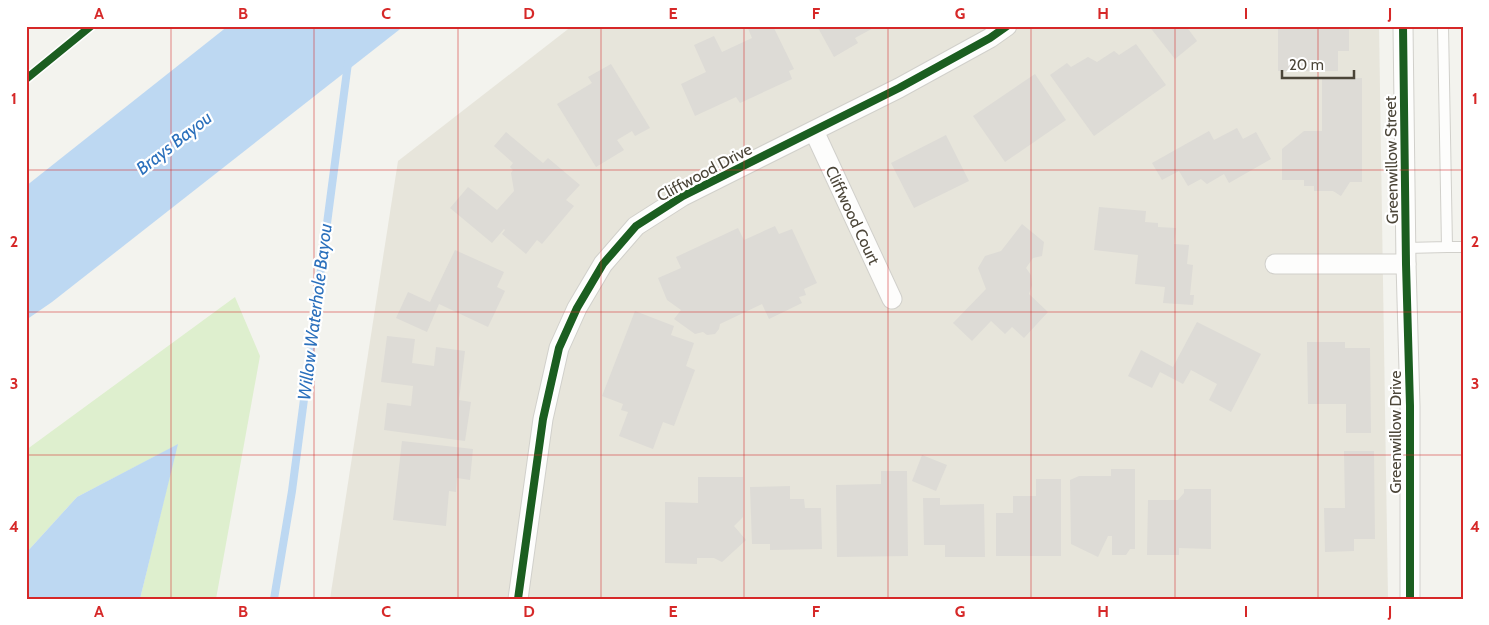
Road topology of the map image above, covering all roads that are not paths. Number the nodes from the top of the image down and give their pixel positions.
1 (1007, 26) edge
2 (1403, 26) edge
3 (1443, 26) edge
4 (814, 131) junction
5 (1447, 247) junction
6 (1463, 247) edge
7 (1406, 256) junction
8 (1275, 264) dead end
9 (892, 299) dead end
10 (518, 599) edge
11 (1410, 599) edge

1 - 4 street, Cliffwood Drive
2 - 7 street, Greenwillow Street
3 - 5 lane
4 - 9 street, Cliffwood Court
4 - 10 street, Cliffwood Drive
5 - 6 lane
5 - 7 lane
7 - 8 street
7 - 11 street, Greenwillow Drive

